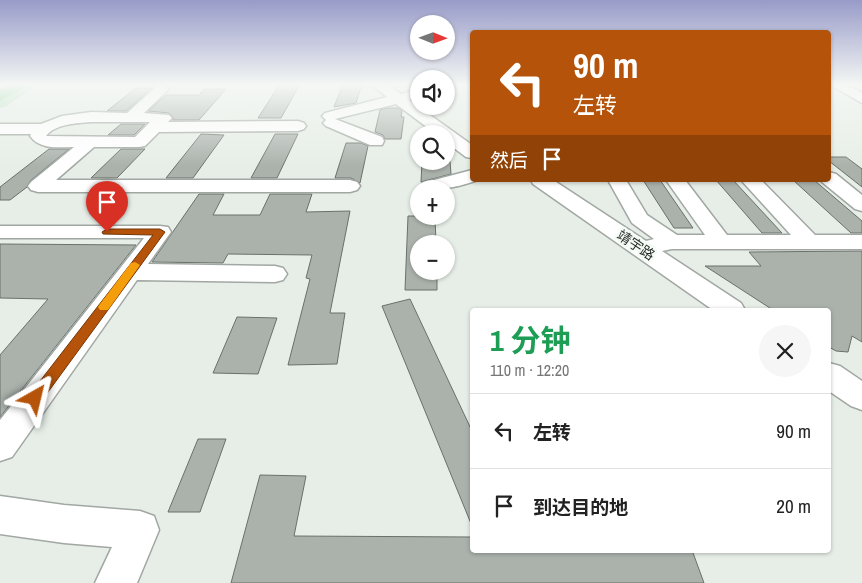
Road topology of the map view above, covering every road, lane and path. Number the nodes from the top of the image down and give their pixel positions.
1 (138, 111) edge
2 (342, 111) edge
3 (422, 111) edge
4 (444, 115) edge
5 (131, 118) junction
6 (315, 121) junction
7 (155, 127) junction
8 (0, 129) edge
9 (43, 129) junction
10 (466, 130) dead end
11 (376, 141) dead end
12 (90, 142) junction
13 (470, 151) edge
14 (470, 177) edge
15 (831, 180) edge
16 (455, 182) edge
17 (543, 182) edge
18 (618, 182) edge
19 (676, 182) edge
20 (752, 182) edge
21 (350, 186) dead end
22 (862, 205) edge
23 (0, 232) edge
24 (808, 241) junction
25 (672, 242) junction
26 (721, 242) junction
27 (862, 242) edge
28 (642, 249) junction
29 (130, 272) junction
30 (275, 274) dead end
31 (729, 308) edge
32 (831, 376) edge
33 (862, 397) edge
34 (0, 446) edge
35 (0, 515) edge
36 (116, 583) edge

1 - 5 street
2 - 6 street
3 - 13 street
4 - 10 street
5 - 7 street
5 - 9 street
6 - 7 street
6 - 11 street
7 - 12 street
8 - 9 street
9 - 12 street
12 - 21 street
14 - 16 street
15 - 22 street
17 - 28 street, 靖宇路
18 - 25 street
19 - 26 street
20 - 24 street
23 - 29 street
24 - 26 street
24 - 27 street
25 - 26 street
25 - 28 street
28 - 31 street, 靖宇路
29 - 30 street
29 - 34 street
32 - 33 street
35 - 36 street

